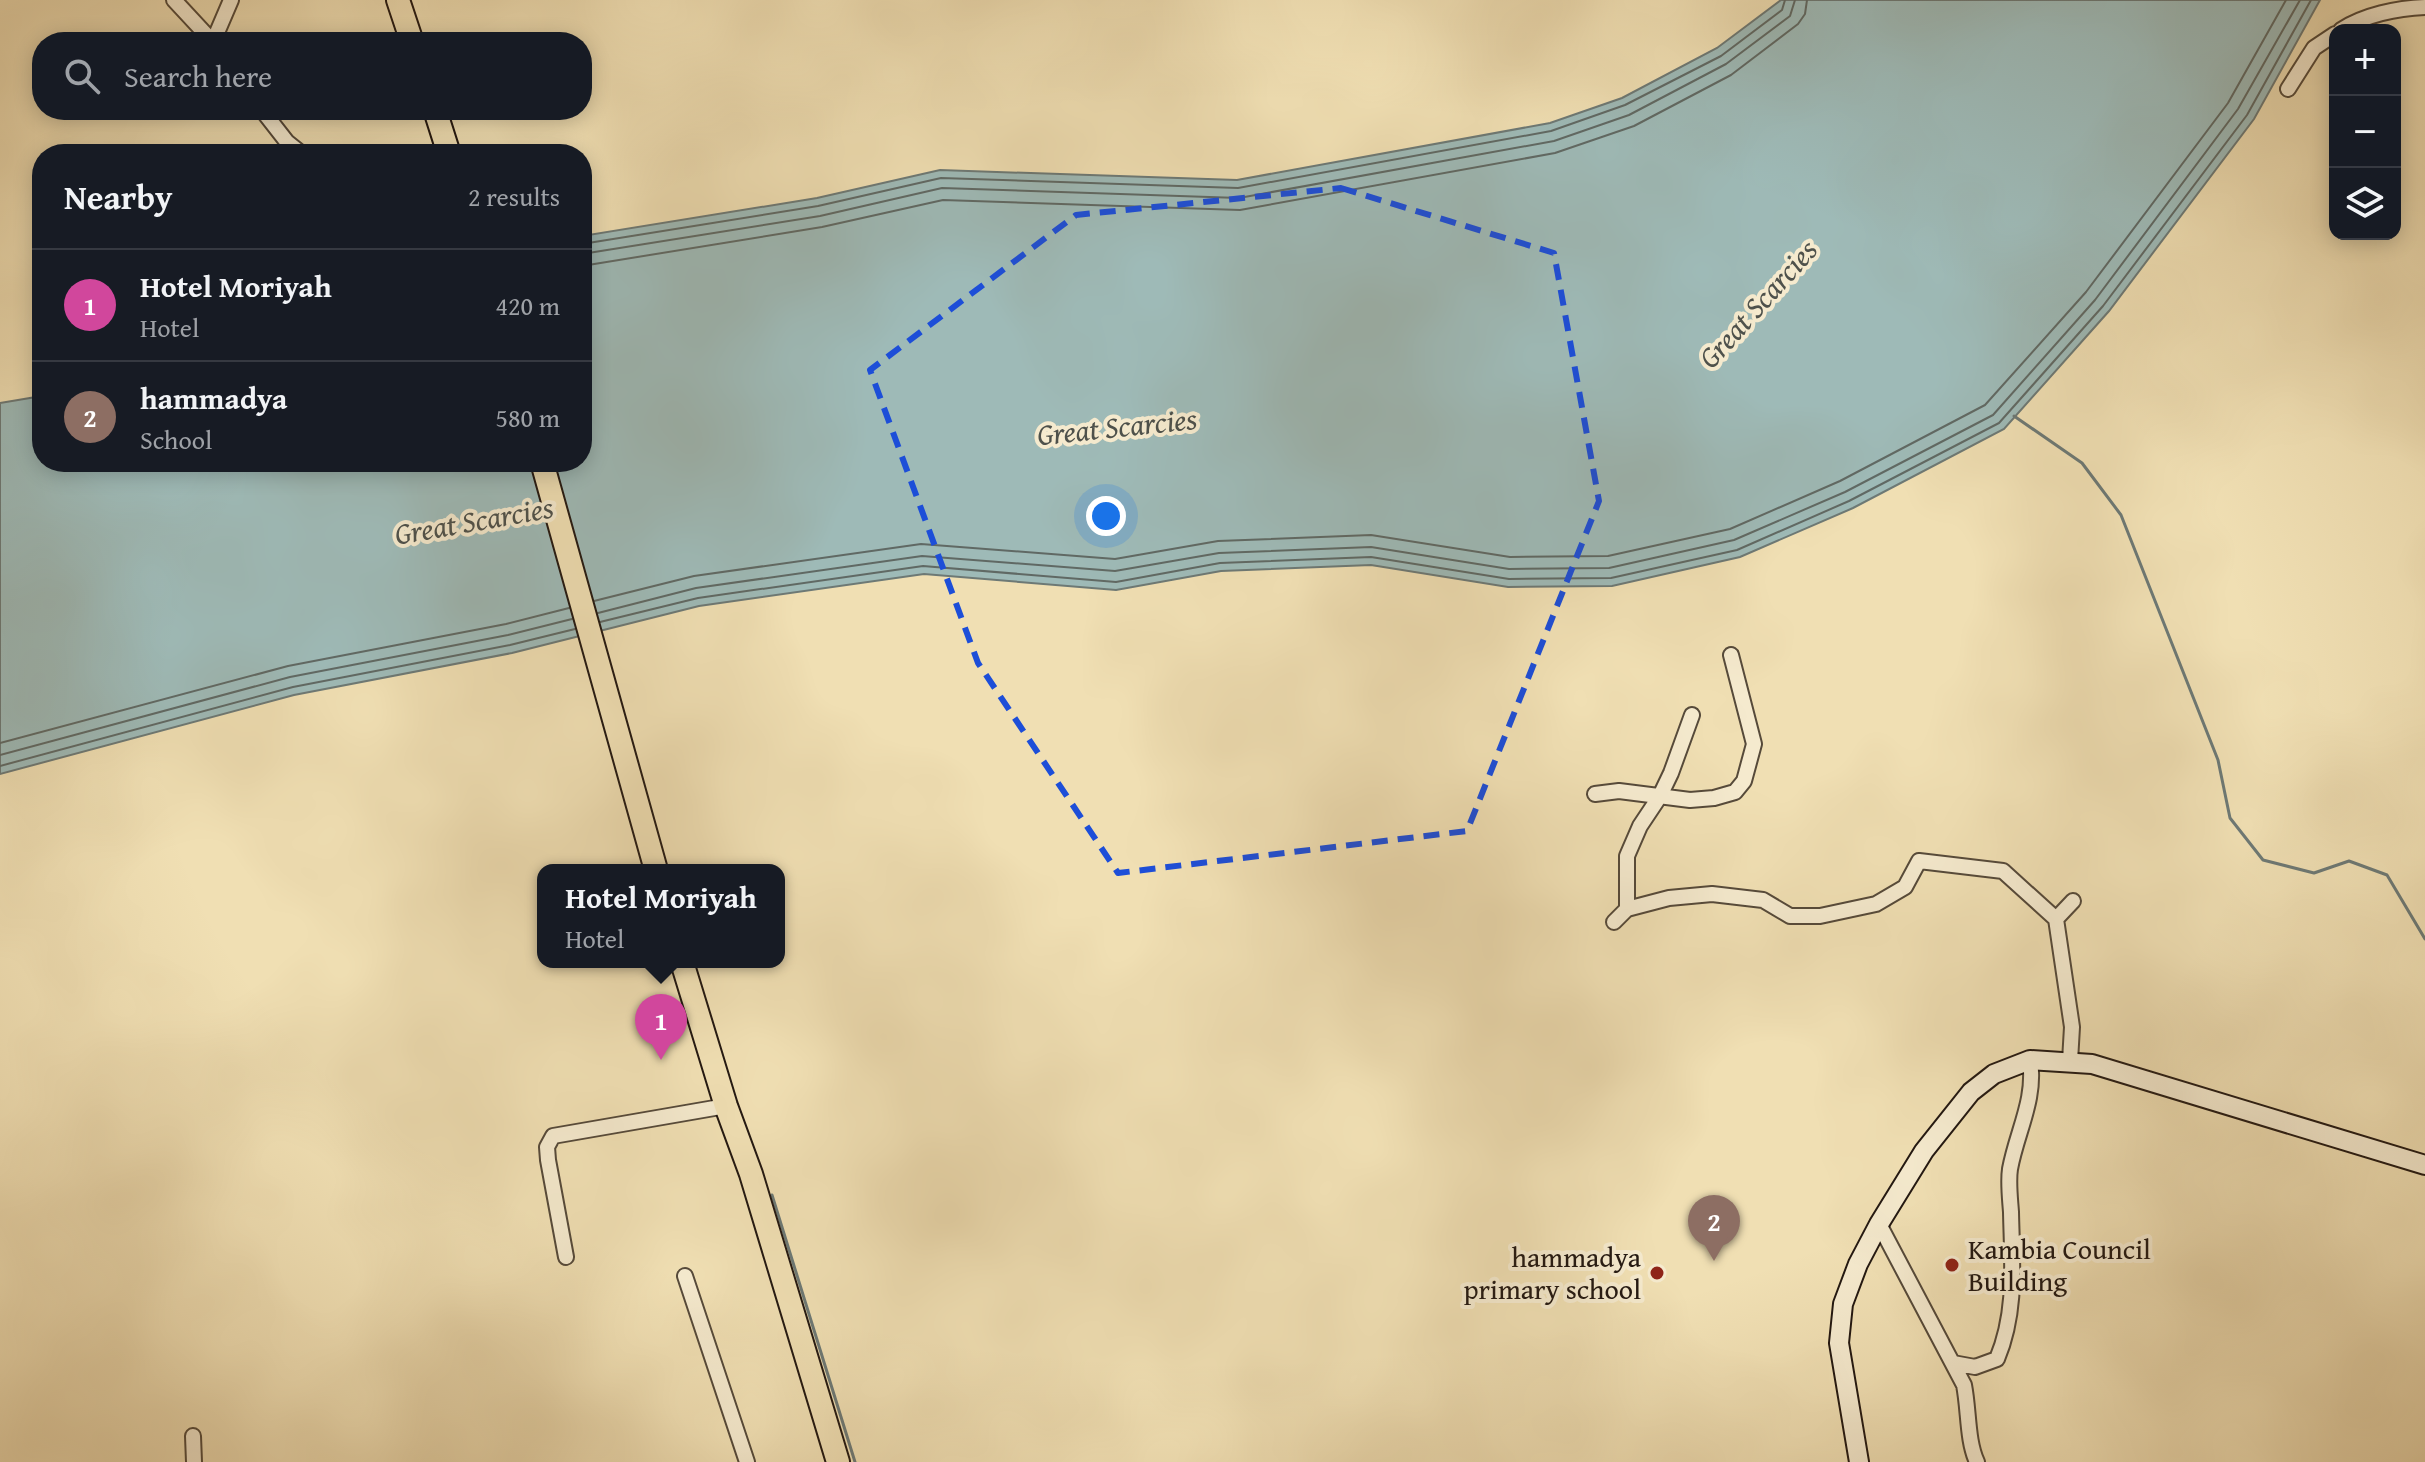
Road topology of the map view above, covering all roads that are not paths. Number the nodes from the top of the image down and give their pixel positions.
1 (174, 0) edge
2 (231, 0) edge
3 (398, 0) edge
4 (2425, 7) edge
5 (2350, 24) edge
6 (204, 32) edge
7 (217, 32) edge
8 (409, 32) edge
9 (2329, 38) edge
10 (2288, 89) dead end
11 (270, 120) edge
12 (437, 120) edge
13 (290, 144) edge
14 (442, 144) edge
15 (545, 472) edge
16 (1731, 655) dead end
17 (1692, 715) dead end
18 (1595, 794) dead end
19 (1660, 796) junction
20 (654, 864) edge
21 (2073, 901) dead end
22 (1627, 909) junction
23 (2056, 919) junction
24 (1614, 922) dead end
25 (684, 968) edge
26 (2030, 1060) junction
27 (2070, 1061) junction
28 (726, 1106) junction
29 (2425, 1165) edge
30 (1879, 1224) junction
31 (566, 1257) dead end
32 (685, 1276) dead end
33 (1953, 1363) junction
34 (193, 1436) dead end
35 (194, 1462) edge
36 (747, 1462) edge
37 (838, 1462) edge
38 (1859, 1462) edge
39 (1977, 1462) edge

1 - 6 street
2 - 7 street
3 - 8 highway
4 - 5 street
9 - 10 street
11 - 13 street
12 - 14 highway
15 - 20 highway
16 - 19 street
17 - 19 street
18 - 19 street
19 - 22 street
21 - 23 street
22 - 23 street
22 - 24 street
23 - 27 street
25 - 28 highway
26 - 27 main road
26 - 30 main road
26 - 33 street
27 - 29 main road
28 - 31 street
28 - 37 highway
30 - 33 street
30 - 38 main road
32 - 36 street
33 - 39 street
34 - 35 street

